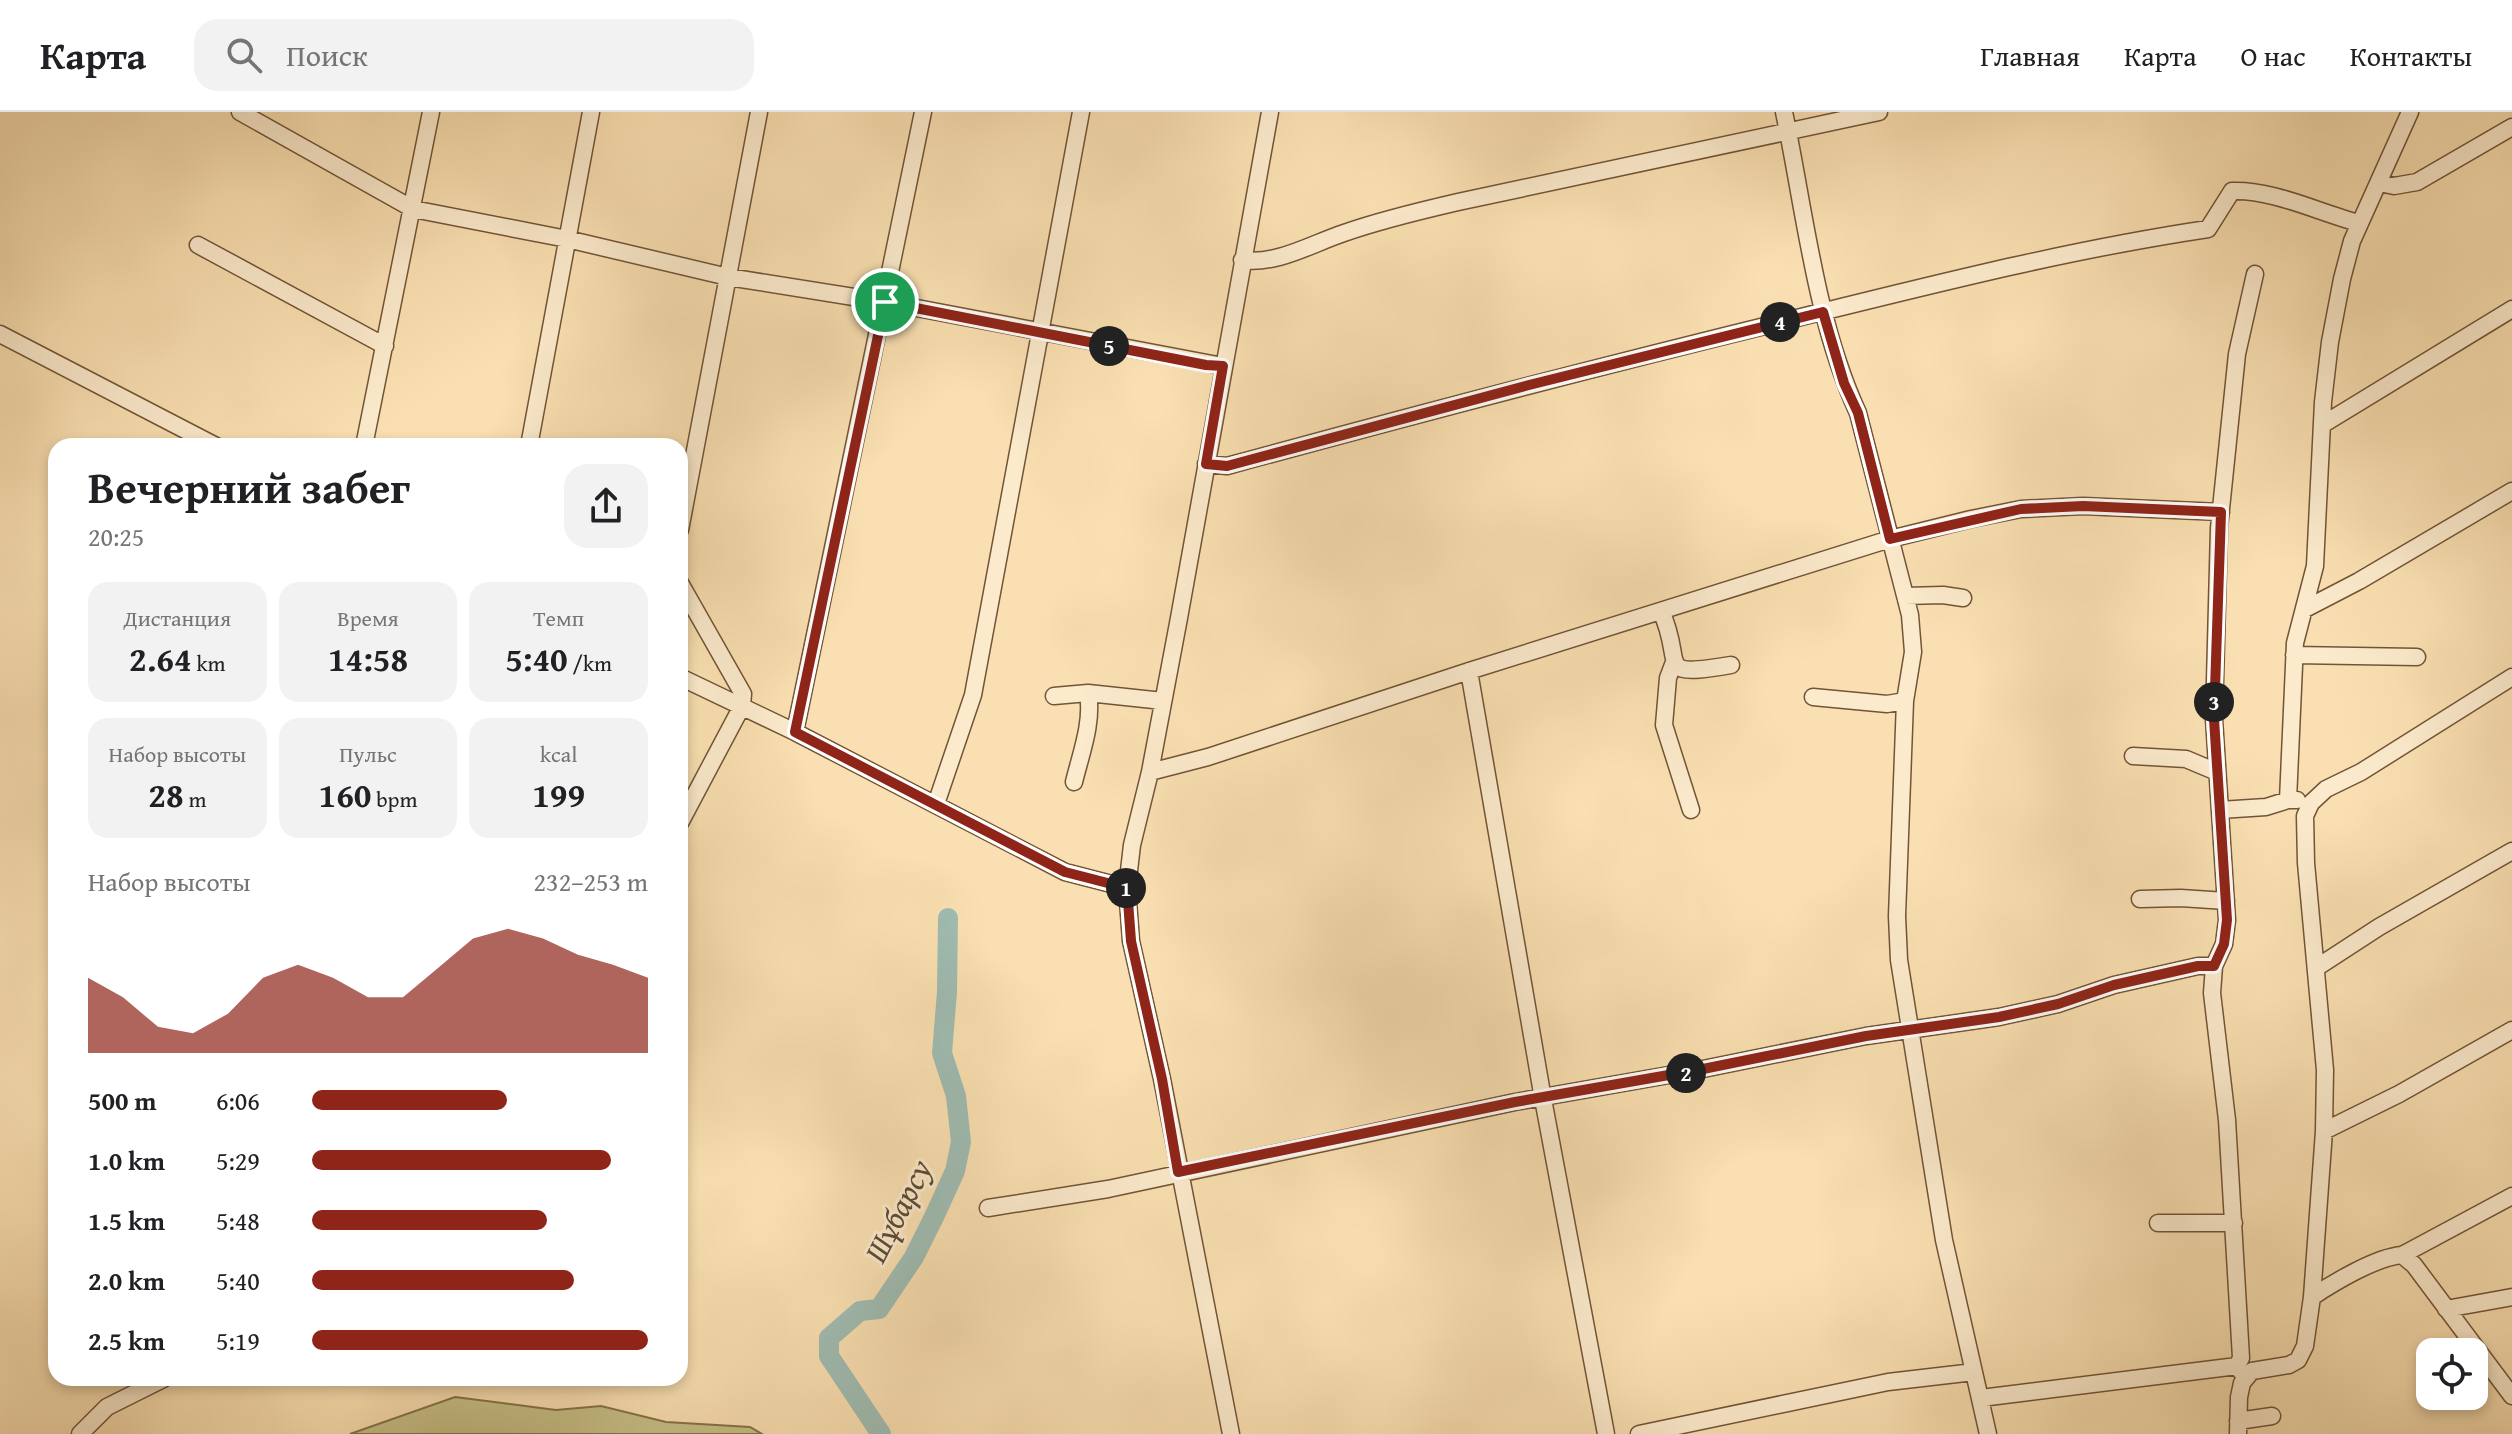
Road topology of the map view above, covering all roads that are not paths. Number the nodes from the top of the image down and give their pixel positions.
1 (240, 112) edge
2 (431, 112) edge
3 (591, 112) edge
4 (759, 112) edge
5 (923, 112) edge
6 (1081, 112) edge
7 (1270, 112) edge
8 (1784, 112) edge
9 (1879, 112) edge
10 (2410, 112) edge
11 (2512, 127) edge
12 (1788, 130) junction
13 (2379, 183) junction
14 (413, 209) junction
15 (2359, 223) junction
16 (567, 239) junction
17 (198, 245) dead end
18 (1242, 260) junction
19 (2255, 274) dead end
20 (728, 277) junction
21 (885, 302) junction
22 (2512, 309) edge
23 (1823, 312) junction
24 (1041, 332) junction
25 (0, 335) edge
26 (385, 346) junction
27 (1223, 366) junction
28 (2322, 425) junction
29 (200, 438) edge
30 (366, 438) edge
31 (530, 438) edge
32 (1206, 464) junction
33 (688, 488) edge
34 (2512, 491) edge
35 (2221, 512) junction
36 (1890, 539) junction
37 (1905, 596) junction
38 (688, 597) edge
39 (1963, 598) dead end
40 (2305, 609) junction
41 (1661, 611) junction
42 (2294, 655) junction
43 (2417, 657) dead end
44 (1674, 662) junction
45 (1731, 665) dead end
46 (1469, 671) junction
47 (2512, 677) edge
48 (688, 681) edge
49 (1088, 693) junction
50 (1054, 696) dead end
51 (1813, 697) dead end
52 (1163, 701) junction
53 (1905, 701) junction
54 (742, 706) junction
55 (795, 732) junction
56 (2133, 756) dead end
57 (1150, 772) junction
58 (2217, 772) junction
59 (1074, 782) dead end
60 (2288, 800) junction
61 (2315, 800) junction
62 (936, 804) junction
63 (688, 808) edge
64 (1691, 810) dead end
65 (2220, 810) junction
66 (2512, 851) edge
67 (1127, 888) junction
68 (2140, 899) dead end
69 (2226, 901) junction
70 (2214, 966) junction
71 (2316, 968) junction
72 (2512, 1030) edge
73 (1910, 1031) junction
74 (1543, 1099) junction
75 (2324, 1131) junction
76 (1178, 1172) junction
77 (2512, 1196) edge
78 (988, 1208) dead end
79 (2158, 1223) dead end
80 (2234, 1223) junction
81 (2402, 1255) junction
82 (2312, 1297) junction
83 (2512, 1297) edge
84 (2446, 1309) junction
85 (1974, 1372) junction
86 (2242, 1372) junction
87 (149, 1386) edge
88 (2512, 1396) edge
89 (1981, 1398) junction
90 (2272, 1416) dead end
91 (2238, 1428) edge
92 (80, 1434) edge
93 (1231, 1434) edge
94 (1606, 1434) edge
95 (1639, 1434) edge
96 (1988, 1434) edge

1 - 14 street
2 - 14 street
3 - 16 street
4 - 20 street
5 - 21 street
6 - 24 street
7 - 18 street
8 - 12 street
9 - 12 street
10 - 13 street
11 - 13 street
12 - 18 street
12 - 23 street
13 - 15 street
14 - 16 street
14 - 26 street
15 - 23 street
15 - 28 street
16 - 20 street
16 - 31 street
17 - 26 street
18 - 27 street
19 - 35 street
20 - 21 street
20 - 33 street
21 - 24 street
21 - 55 street
22 - 28 street
23 - 32 street
23 - 36 street
24 - 27 street
24 - 62 street
25 - 29 street
26 - 30 street
27 - 32 street
28 - 40 street
32 - 52 street
34 - 40 street
35 - 36 street
35 - 58 street
36 - 37 street
36 - 41 street
37 - 39 street
37 - 53 street
38 - 54 street
40 - 42 street
41 - 44 street
41 - 46 street
42 - 43 street
42 - 60 street
44 - 45 street
44 - 64 street
46 - 57 street
46 - 74 street
47 - 61 street
48 - 54 street
49 - 50 street
49 - 52 street
49 - 59 street
51 - 53 street
52 - 57 street
53 - 73 street
54 - 55 street
54 - 63 street
55 - 62 street
56 - 58 street
57 - 67 street
58 - 65 street
60 - 61 street
60 - 65 street
61 - 71 street
62 - 67 street
65 - 69 street
66 - 71 street
67 - 76 street
68 - 69 street
69 - 70 street
70 - 73 street
70 - 80 street
71 - 75 street
72 - 75 street
73 - 74 street
73 - 85 street
74 - 76 street
74 - 94 street
75 - 82 street
76 - 78 street
76 - 93 street
77 - 81 street
79 - 80 street
80 - 86 street
81 - 82 street
81 - 84 street
82 - 86 street
83 - 84 street
84 - 88 street
85 - 89 street
85 - 95 street
86 - 89 street
86 - 91 street
87 - 92 street
89 - 96 street
90 - 91 street

